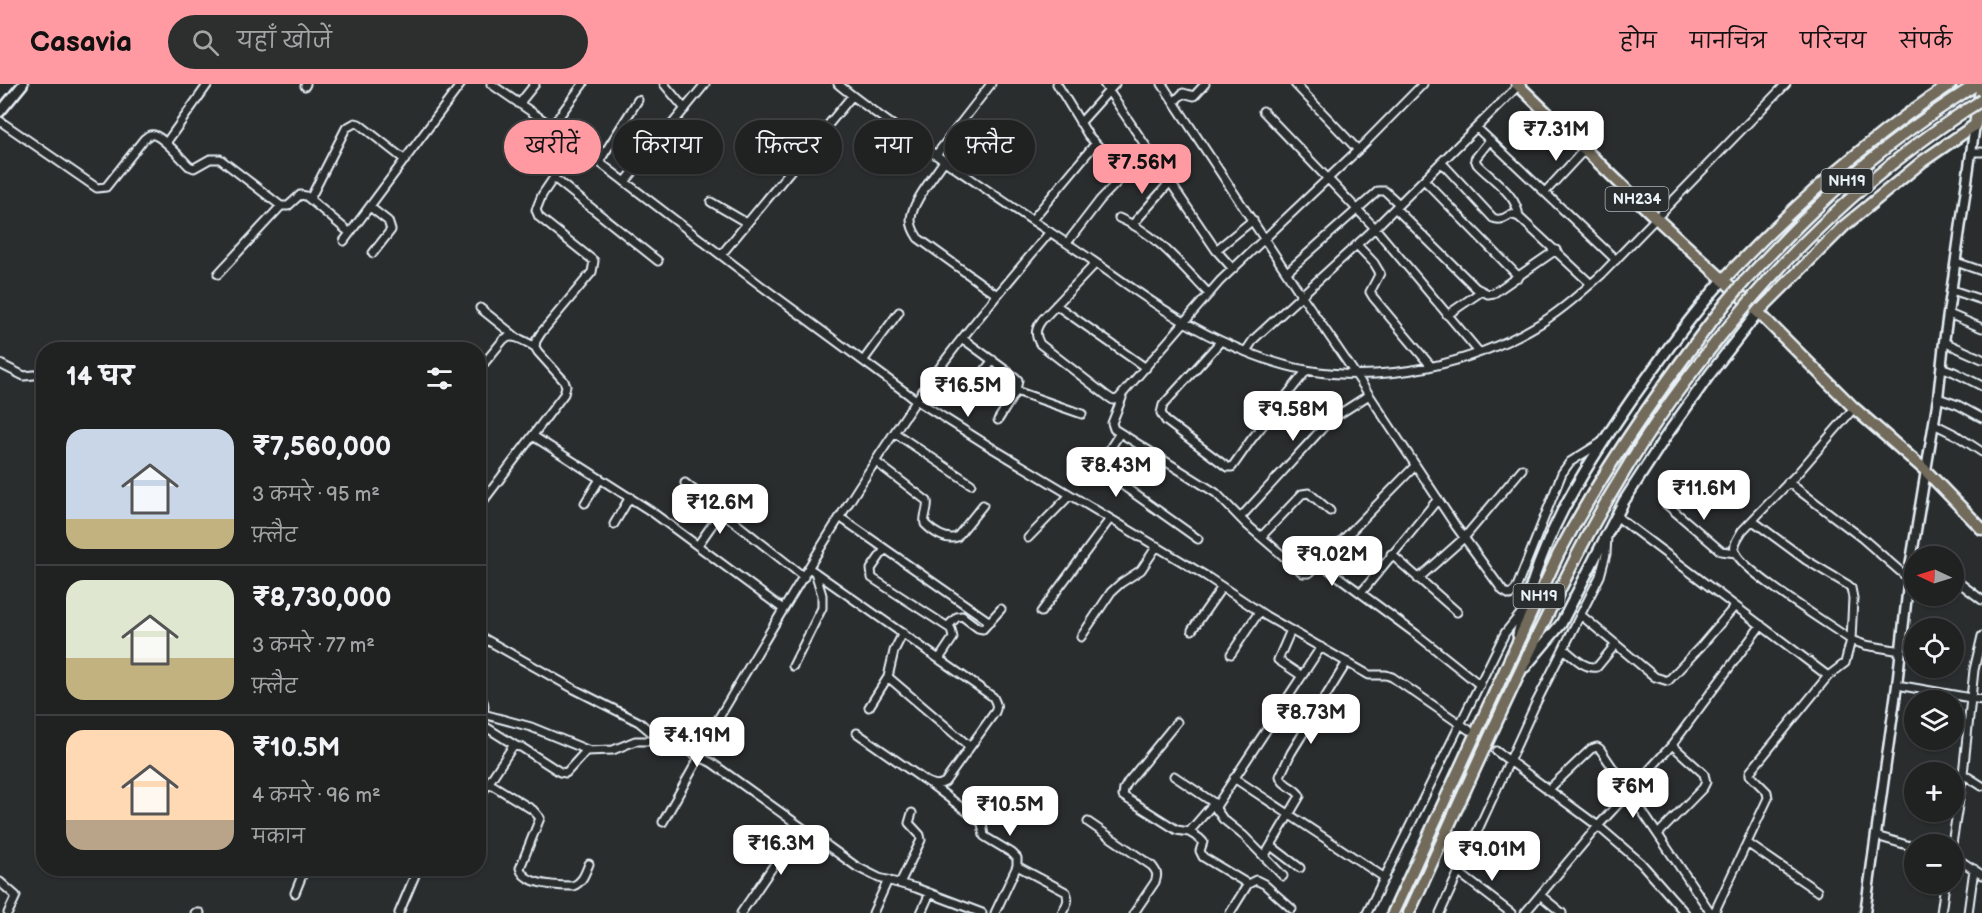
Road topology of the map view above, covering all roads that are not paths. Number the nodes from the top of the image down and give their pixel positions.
1 (23, 84) edge
2 (208, 84) edge
3 (461, 84) edge
4 (491, 84) edge
5 (536, 84) edge
6 (583, 84) edge
7 (664, 84) edge
8 (705, 84) edge
9 (838, 84) edge
10 (991, 84) edge
11 (1057, 84) edge
12 (1104, 84) edge
13 (1115, 84) edge
14 (1161, 84) edge
15 (1205, 84) edge
16 (1295, 84) edge
17 (1423, 84) edge
18 (1786, 84) edge
19 (1951, 84) edge
20 (1977, 84) edge
21 (1982, 84) edge
22 (1518, 85) edge
23 (1108, 91) junction
24 (852, 96) junction
25 (639, 100) dead end
26 (1982, 100) edge
27 (1174, 102) junction
28 (519, 104) junction
29 (685, 109) junction
30 (1263, 111) dead end
31 (0, 112) edge
32 (543, 120) edge
33 (556, 120) edge
34 (0, 121) edge
35 (1080, 123) junction
36 (1978, 123) edge
37 (1477, 128) junction
38 (1490, 140) junction
39 (166, 143) junction
40 (1095, 144) junction
41 (1585, 149) junction
42 (1148, 150) junction
43 (1358, 150) junction
44 (1971, 152) junction
45 (1982, 152) edge
46 (936, 155) junction
47 (601, 159) edge
48 (405, 160) junction
49 (944, 161) junction
50 (1441, 162) junction
51 (601, 164) edge
52 (557, 174) edge
53 (1124, 174) junction
54 (554, 178) junction
55 (1329, 178) junction
56 (1424, 180) junction
57 (625, 182) junction
58 (1170, 182) junction
59 (1545, 192) junction
60 (310, 199) junction
61 (711, 202) dead end
62 (281, 206) junction
63 (1397, 206) junction
64 (370, 207) junction
65 (1357, 210) junction
66 (1519, 217) junction
67 (1119, 218) dead end
68 (1656, 218) junction
69 (1032, 220) junction
70 (1253, 220) junction
71 (747, 223) junction
72 (1133, 224) junction
73 (1375, 228) junction
74 (1050, 232) junction
75 (350, 233) junction
76 (1265, 239) junction
77 (344, 241) dead end
78 (1067, 243) junction
79 (1357, 245) junction
80 (1216, 250) junction
81 (1556, 250) junction
82 (373, 253) dead end
83 (721, 255) junction
84 (1616, 260) junction
85 (658, 261) dead end
86 (1956, 262) junction
87 (1096, 263) junction
88 (1233, 269) junction
89 (1287, 272) junction
90 (1982, 272) edge
91 (218, 274) dead end
92 (1519, 277) junction
93 (1723, 280) junction
94 (1591, 284) junction
95 (1952, 290) junction
96 (1482, 291) junction
97 (1209, 294) junction
98 (997, 295) junction
99 (1302, 296) junction
100 (1982, 300) edge
101 (1056, 305) junction
102 (480, 308) dead end
103 (899, 312) dead end
104 (1758, 312) junction
105 (1949, 314) junction
106 (1448, 315) junction
107 (1184, 322) junction
108 (1982, 328) edge
109 (516, 337) junction
110 (963, 339) junction
111 (1221, 341) junction
112 (1944, 342) junction
113 (535, 347) junction
114 (1246, 351) junction
115 (1479, 352) junction
116 (1982, 359) edge
117 (993, 360) junction
118 (486, 361) edge
119 (863, 361) junction
120 (0, 364) edge
121 (1430, 365) junction
122 (1146, 368) junction
123 (1942, 368) junction
124 (1307, 370) junction
125 (36, 375) edge
126 (1356, 375) junction
127 (1982, 386) edge
128 (1016, 391) junction
129 (1124, 395) junction
130 (1370, 395) junction
131 (965, 396) dead end
132 (1938, 398) junction
133 (916, 400) junction
134 (1854, 408) junction
135 (1082, 414) dead end
136 (1982, 418) edge
137 (998, 420) dead end
138 (1934, 424) junction
139 (895, 433) junction
140 (1120, 433) junction
141 (533, 436) junction
142 (1602, 442) junction
143 (1982, 452) edge
144 (876, 462) junction
145 (1414, 466) junction
146 (1522, 470) dead end
147 (1925, 470) junction
148 (600, 479) junction
149 (1788, 482) junction
150 (685, 483) dead end
151 (971, 484) dead end
152 (1070, 495) junction
153 (630, 497) junction
154 (486, 498) edge
155 (1438, 500) junction
156 (585, 502) dead end
157 (1666, 504) dead end
158 (983, 505) dead end
159 (1330, 511) dead end
160 (721, 512) junction
161 (1616, 516) junction
162 (841, 518) junction
163 (1240, 518) junction
164 (1110, 519) junction
165 (1753, 520) junction
166 (614, 524) dead end
167 (1982, 530) edge
168 (1608, 532) junction
169 (1261, 537) junction
170 (1028, 538) dead end
171 (1464, 538) junction
172 (1198, 539) dead end
173 (698, 545) junction
174 (1157, 546) junction
175 (1915, 546) edge
176 (885, 549) junction
177 (1736, 553) junction
178 (1391, 554) junction
179 (1323, 562) junction
180 (812, 570) junction
181 (1904, 575) edge
182 (804, 577) junction
183 (1418, 579) junction
184 (1964, 586) edge
185 (1222, 587) junction
186 (1361, 593) junction
187 (1982, 600) edge
188 (1735, 606) junction
189 (1906, 606) edge
190 (783, 609) junction
191 (1001, 609) dead end
192 (1524, 610) junction
193 (1041, 612) dead end
194 (1259, 612) junction
195 (1457, 612) dead end
196 (1582, 616) junction
197 (990, 622) junction
198 (1761, 625) junction
199 (948, 626) junction
200 (1192, 630) dead end
201 (1291, 630) junction
202 (903, 633) junction
203 (1081, 636) dead end
204 (1982, 636) edge
205 (486, 640) edge
206 (1851, 640) junction
207 (1517, 643) junction
208 (1616, 644) junction
209 (1321, 647) junction
210 (1564, 649) junction
211 (1901, 651) junction
212 (1231, 654) dead end
213 (939, 658) junction
214 (1347, 662) junction
215 (793, 666) dead end
216 (888, 676) junction
217 (1302, 676) junction
218 (1828, 676) junction
219 (1516, 678) junction
220 (1480, 685) junction
221 (1897, 686) junction
222 (1972, 698) junction
223 (1982, 700) edge
224 (869, 707) dead end
225 (486, 719) edge
226 (1177, 722) dead end
227 (486, 723) edge
228 (1460, 723) junction
229 (1469, 730) tunnel mouth
230 (857, 733) dead end
231 (664, 744) junction
232 (1672, 745) junction
233 (516, 746) junction
234 (970, 747) junction
235 (590, 750) junction
236 (1496, 751) tunnel mouth
237 (700, 756) junction
238 (1509, 761) junction
239 (1964, 766) edge
240 (1964, 775) edge
241 (1174, 776) dead end
242 (1234, 778) junction
243 (489, 783) junction
244 (932, 784) junction
245 (1982, 786) edge
246 (486, 787) edge
247 (1548, 790) junction
248 (1630, 792) junction
249 (1215, 804) junction
250 (912, 813) dead end
251 (1291, 814) junction
252 (663, 822) dead end
253 (1088, 822) dead end
254 (1598, 826) junction
255 (800, 827) junction
256 (1189, 832) junction
257 (1658, 834) junction
258 (1876, 836) junction
259 (1747, 843) junction
260 (1904, 845) edge
261 (1271, 846) junction
262 (1264, 856) junction
263 (590, 864) dead end
264 (1964, 864) edge
265 (1017, 866) junction
266 (1300, 868) dead end
267 (1974, 869) junction
268 (1458, 872) junction
269 (1982, 875) edge
270 (302, 876) edge
271 (415, 876) edge
272 (1283, 876) dead end
273 (1385, 878) junction
274 (888, 880) junction
275 (0, 882) edge
276 (900, 883) junction
277 (1248, 884) junction
278 (1816, 891) dead end
279 (930, 892) junction
280 (295, 893) dead end
281 (1944, 894) edge
282 (1540, 895) junction
283 (1292, 909) dead end
284 (8, 913) edge
285 (195, 913) edge
286 (200, 913) edge
287 (399, 913) edge
288 (741, 913) edge
289 (873, 913) edge
290 (921, 913) edge
291 (982, 913) edge
292 (995, 913) edge
293 (1062, 913) edge
294 (1134, 913) edge
295 (1230, 913) edge
296 (1367, 913) edge
297 (1393, 913) edge
298 (1408, 913) edge
299 (1440, 913) edge
300 (1511, 913) edge
301 (1525, 913) edge
302 (1562, 913) edge
303 (1684, 913) edge
304 (1712, 913) edge
305 (1865, 913) edge
306 (1941, 913) edge
307 (1968, 913) edge

1 - 31 street
2 - 39 street
3 - 48 street
4 - 28 street
5 - 28 street
6 - 33 street
7 - 29 street
8 - 29 street
9 - 24 street
10 - 46 street
11 - 35 street
12 - 23 street
13 - 23 street
14 - 27 street
15 - 27 street
16 - 43 street
17 - 43 street
18 - 68 street
19 - 93 main road
20 - 207 main road, NH19, bridge
21 - 36 main road
22 - 37 street
22 - 41 main road, NH234
23 - 35 street
23 - 42 street
24 - 46 street
24 - 71 street
25 - 47 street
26 - 219 main road, NH19, bridge
27 - 70 street
28 - 32 street
29 - 57 street
30 - 55 street
34 - 39 street
35 - 40 street
36 - 44 street
36 - 104 main road
37 - 38 street
37 - 50 street
38 - 59 street
38 - 66 street
39 - 62 street
40 - 53 street
40 - 69 street
41 - 59 street
41 - 68 main road, NH234
42 - 53 street
42 - 58 street
43 - 55 street
44 - 45 street
44 - 86 street
46 - 49 street
48 - 60 street
48 - 64 street
49 - 69 street
49 - 98 street
50 - 56 street
50 - 66 street
51 - 57 street
52 - 54 street
53 - 78 street
54 - 85 street
54 - 113 street
55 - 65 street
55 - 76 street
56 - 63 street
56 - 92 street
57 - 83 street
58 - 72 street
58 - 80 street
59 - 84 street
60 - 62 street
60 - 75 street
61 - 71 street
62 - 91 street
63 - 65 street
63 - 73 street
63 - 96 street
64 - 75 street
64 - 82 street
65 - 73 street
65 - 89 street
66 - 81 street
67 - 72 street
68 - 84 street
68 - 93 main road, NH234
69 - 74 street
70 - 76 street
70 - 80 street
71 - 83 street
72 - 97 street
73 - 79 street
73 - 106 street
74 - 78 street
74 - 98 street
75 - 77 street
76 - 88 street
76 - 89 street
78 - 87 street
79 - 99 street
79 - 121 street
80 - 88 street
81 - 92 street
81 - 94 street
83 - 119 street
84 - 94 street
86 - 90 street
86 - 95 street
87 - 101 street
87 - 107 street
88 - 97 street
89 - 99 street
92 - 96 street
93 - 104 main road, NH234
93 - 142 main road
94 - 115 street
95 - 100 street
95 - 105 street
96 - 106 street
97 - 107 street
98 - 110 street
99 - 114 street
99 - 126 street
101 - 122 street
101 - 129 street
102 - 109 street
103 - 119 street
104 - 134 main road
104 - 161 main road
105 - 108 street
105 - 112 street
106 - 115 street
107 - 111 street
107 - 122 street
109 - 113 street
109 - 118 street
110 - 117 street
110 - 133 street
111 - 114 street
111 - 124 street
112 - 116 street
112 - 123 street
113 - 141 street
114 - 124 street
115 - 121 street
117 - 128 street
117 - 131 street
119 - 133 street
120 - 125 street
121 - 126 street
122 - 129 street
123 - 127 street
123 - 132 street
124 - 126 street
126 - 130 street
128 - 135 street
128 - 137 street
129 - 140 street
130 - 145 street
130 - 163 street
132 - 136 street
132 - 138 street
133 - 139 street
133 - 152 street
134 - 147 main road
134 - 149 street
138 - 143 street
138 - 147 street
139 - 144 street
139 - 151 street
140 - 163 street
140 - 172 street
141 - 148 street
141 - 154 street
142 - 171 street
142 - 192 main road
144 - 158 street
144 - 162 street
145 - 155 street
145 - 179 street
146 - 171 street
147 - 167 main road
147 - 175 street
148 - 153 street
148 - 156 street
149 - 165 street
149 - 181 street
150 - 160 street
152 - 164 street
152 - 170 street
153 - 166 street
153 - 173 street
155 - 171 street
155 - 178 street
157 - 177 street
159 - 169 street
160 - 173 street
160 - 182 street
161 - 168 main road
161 - 188 street
162 - 176 street
162 - 180 street
163 - 169 street
164 - 174 street
164 - 193 street
165 - 177 street
165 - 206 street
168 - 196 street
168 - 219 main road
169 - 179 street
171 - 183 street
173 - 190 street
174 - 185 street
174 - 203 street
176 - 197 street
176 - 199 street
177 - 206 street
178 - 183 street
178 - 186 street
179 - 186 street
180 - 182 street
180 - 202 street
180 - 215 street
182 - 190 street
183 - 195 street
184 - 187 street
185 - 194 street
185 - 200 street
186 - 220 street
188 - 198 street
188 - 208 street
189 - 211 street
190 - 237 street
191 - 197 street
192 - 207 main road
192 - 220 street
194 - 201 street
194 - 212 street
196 - 208 street
196 - 210 street
197 - 199 street
198 - 218 street
198 - 232 street
199 - 213 street
201 - 209 street
201 - 217 street
202 - 213 street
202 - 216 street
204 - 222 street
205 - 231 street
206 - 211 street
206 - 218 street
207 - 297 main road, NH19
208 - 210 street
209 - 214 street
209 - 217 street
210 - 238 street
211 - 221 street
213 - 234 street
214 - 228 street
214 - 251 street
216 - 224 street
216 - 234 street
217 - 242 street
218 - 259 street
219 - 298 main road, NH19
220 - 228 street
221 - 222 street
221 - 258 street
222 - 223 street
222 - 239 street
225 - 235 street
226 - 256 street
227 - 233 street
228 - 229 street
228 - 273 street
230 - 244 street
231 - 235 street
231 - 237 street
232 - 248 street
232 - 257 street
233 - 235 street
233 - 243 street
234 - 244 street
236 - 238 street
237 - 252 street
237 - 255 street
238 - 247 street
238 - 268 street
240 - 245 street
241 - 249 street
242 - 249 street
242 - 251 street
243 - 246 street
243 - 263 street
244 - 265 street
247 - 248 street
247 - 254 street
248 - 254 street
248 - 257 street
249 - 256 street
249 - 262 street
250 - 276 street
251 - 261 street
251 - 273 street
253 - 294 street
254 - 282 street
254 - 303 street
255 - 274 street
255 - 288 street
256 - 277 street
257 - 304 street
258 - 260 street
258 - 305 street
259 - 278 street
259 - 304 street
261 - 262 street
261 - 266 street
262 - 272 street
264 - 267 street
265 - 292 street
265 - 293 street
267 - 269 street
267 - 307 street
268 - 299 street
268 - 300 street
270 - 280 street
271 - 287 street
273 - 296 street
274 - 276 street
274 - 289 street
275 - 284 street
276 - 279 street
277 - 283 street
277 - 295 street
279 - 290 street
279 - 291 street
281 - 306 street
282 - 301 street
282 - 302 street
285 - 286 street

